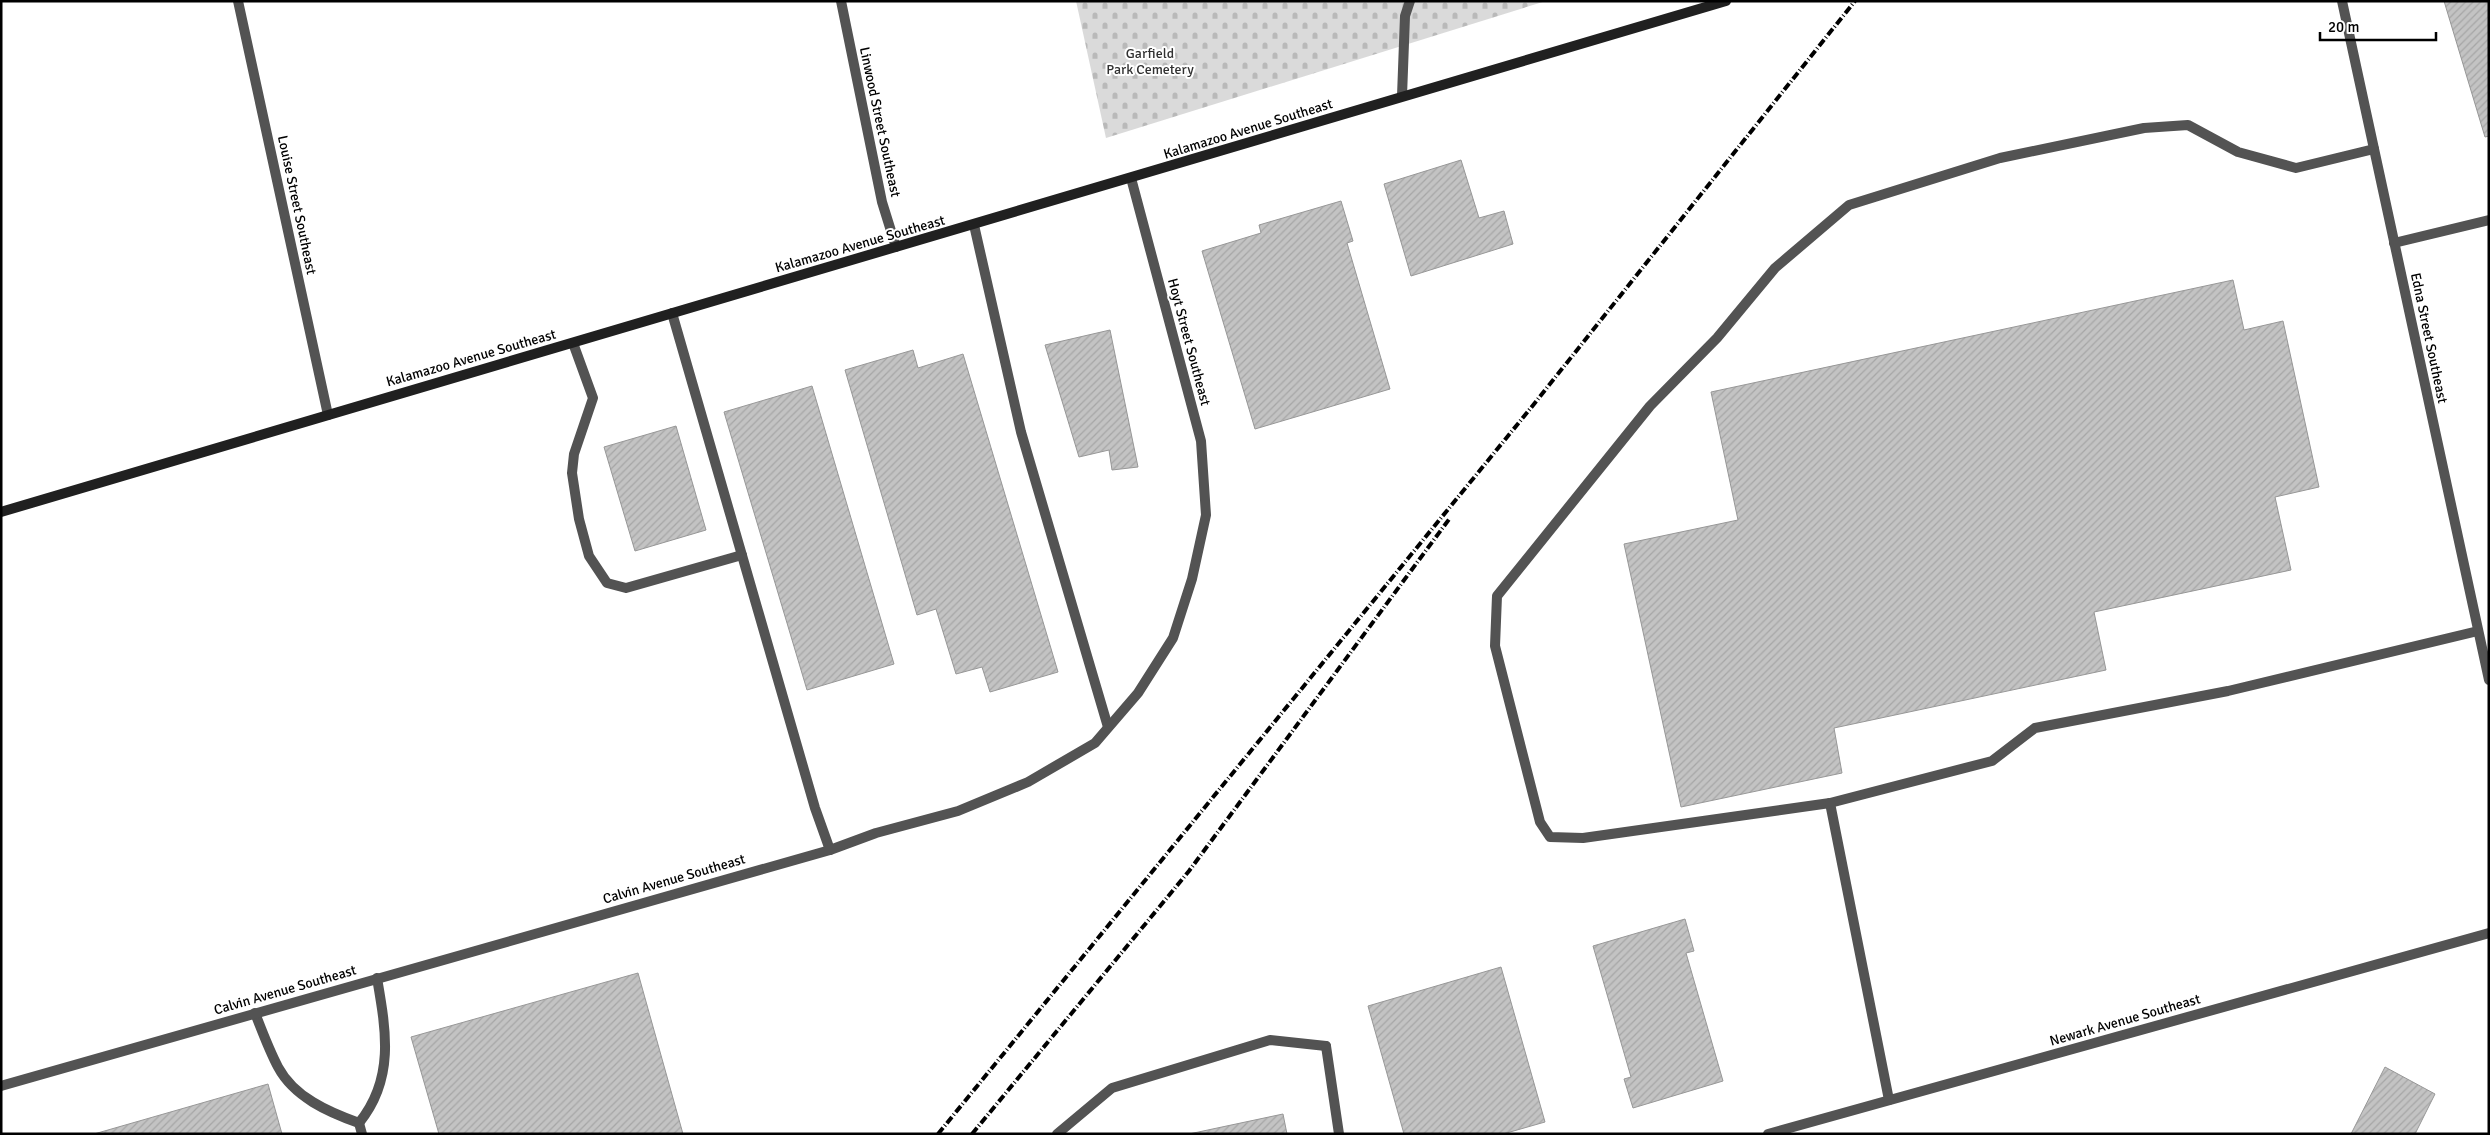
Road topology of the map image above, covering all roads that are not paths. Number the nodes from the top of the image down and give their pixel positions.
1 (238, 1) edge
2 (841, 1) edge
3 (1410, 1) edge
4 (1726, 1) edge
5 (2342, 1) edge
6 (1402, 96) junction
7 (2374, 149) junction
8 (1131, 178) junction
9 (2489, 220) edge
10 (974, 224) junction
11 (2394, 244) junction
12 (896, 247) junction
13 (672, 313) junction
14 (573, 342) junction
15 (328, 415) junction
16 (1, 512) edge
17 (1206, 515) joint
18 (742, 555) junction
19 (2478, 631) junction
20 (2488, 673) edge
21 (1108, 727) junction
22 (1830, 803) junction
23 (830, 850) junction
24 (2489, 933) edge
25 (377, 978) junction
26 (255, 1013) junction
27 (1, 1086) edge
28 (1889, 1100) junction
29 (358, 1122) junction
30 (362, 1134) edge
31 (1057, 1134) edge
32 (1339, 1134) edge
33 (1768, 1134) edge

1 - 15 street, Louise Street Southeast
2 - 12 street, Linwood Street Southeast
3 - 6 street
4 - 6 main road, Kalamazoo Avenue Southeast
5 - 7 street, Edna Street Southeast
6 - 8 main road, Kalamazoo Avenue Southeast
7 - 11 street, Edna Street Southeast
7 - 22 street
8 - 10 main road, Kalamazoo Avenue Southeast
8 - 17 street, Hoyt Street Southeast
9 - 11 street
10 - 12 main road, Kalamazoo Avenue Southeast
10 - 21 street
11 - 19 street, Edna Street Southeast
12 - 13 main road, Kalamazoo Avenue Southeast
13 - 14 main road, Kalamazoo Avenue Southeast
13 - 18 street
14 - 15 main road, Kalamazoo Avenue Southeast
14 - 18 street
15 - 16 main road, Kalamazoo Avenue Southeast
17 - 21 street, Calvin Avenue Southeast
18 - 23 street
19 - 20 street, Edna Street Southeast
19 - 22 street
21 - 23 street, Calvin Avenue Southeast
22 - 28 street
23 - 25 street, Calvin Avenue Southeast
24 - 28 street, Newark Avenue Southeast
25 - 26 street, Calvin Avenue Southeast
25 - 29 street
26 - 27 street, Calvin Avenue Southeast
26 - 29 street
28 - 33 street, Newark Avenue Southeast
29 - 30 street
31 - 32 street

